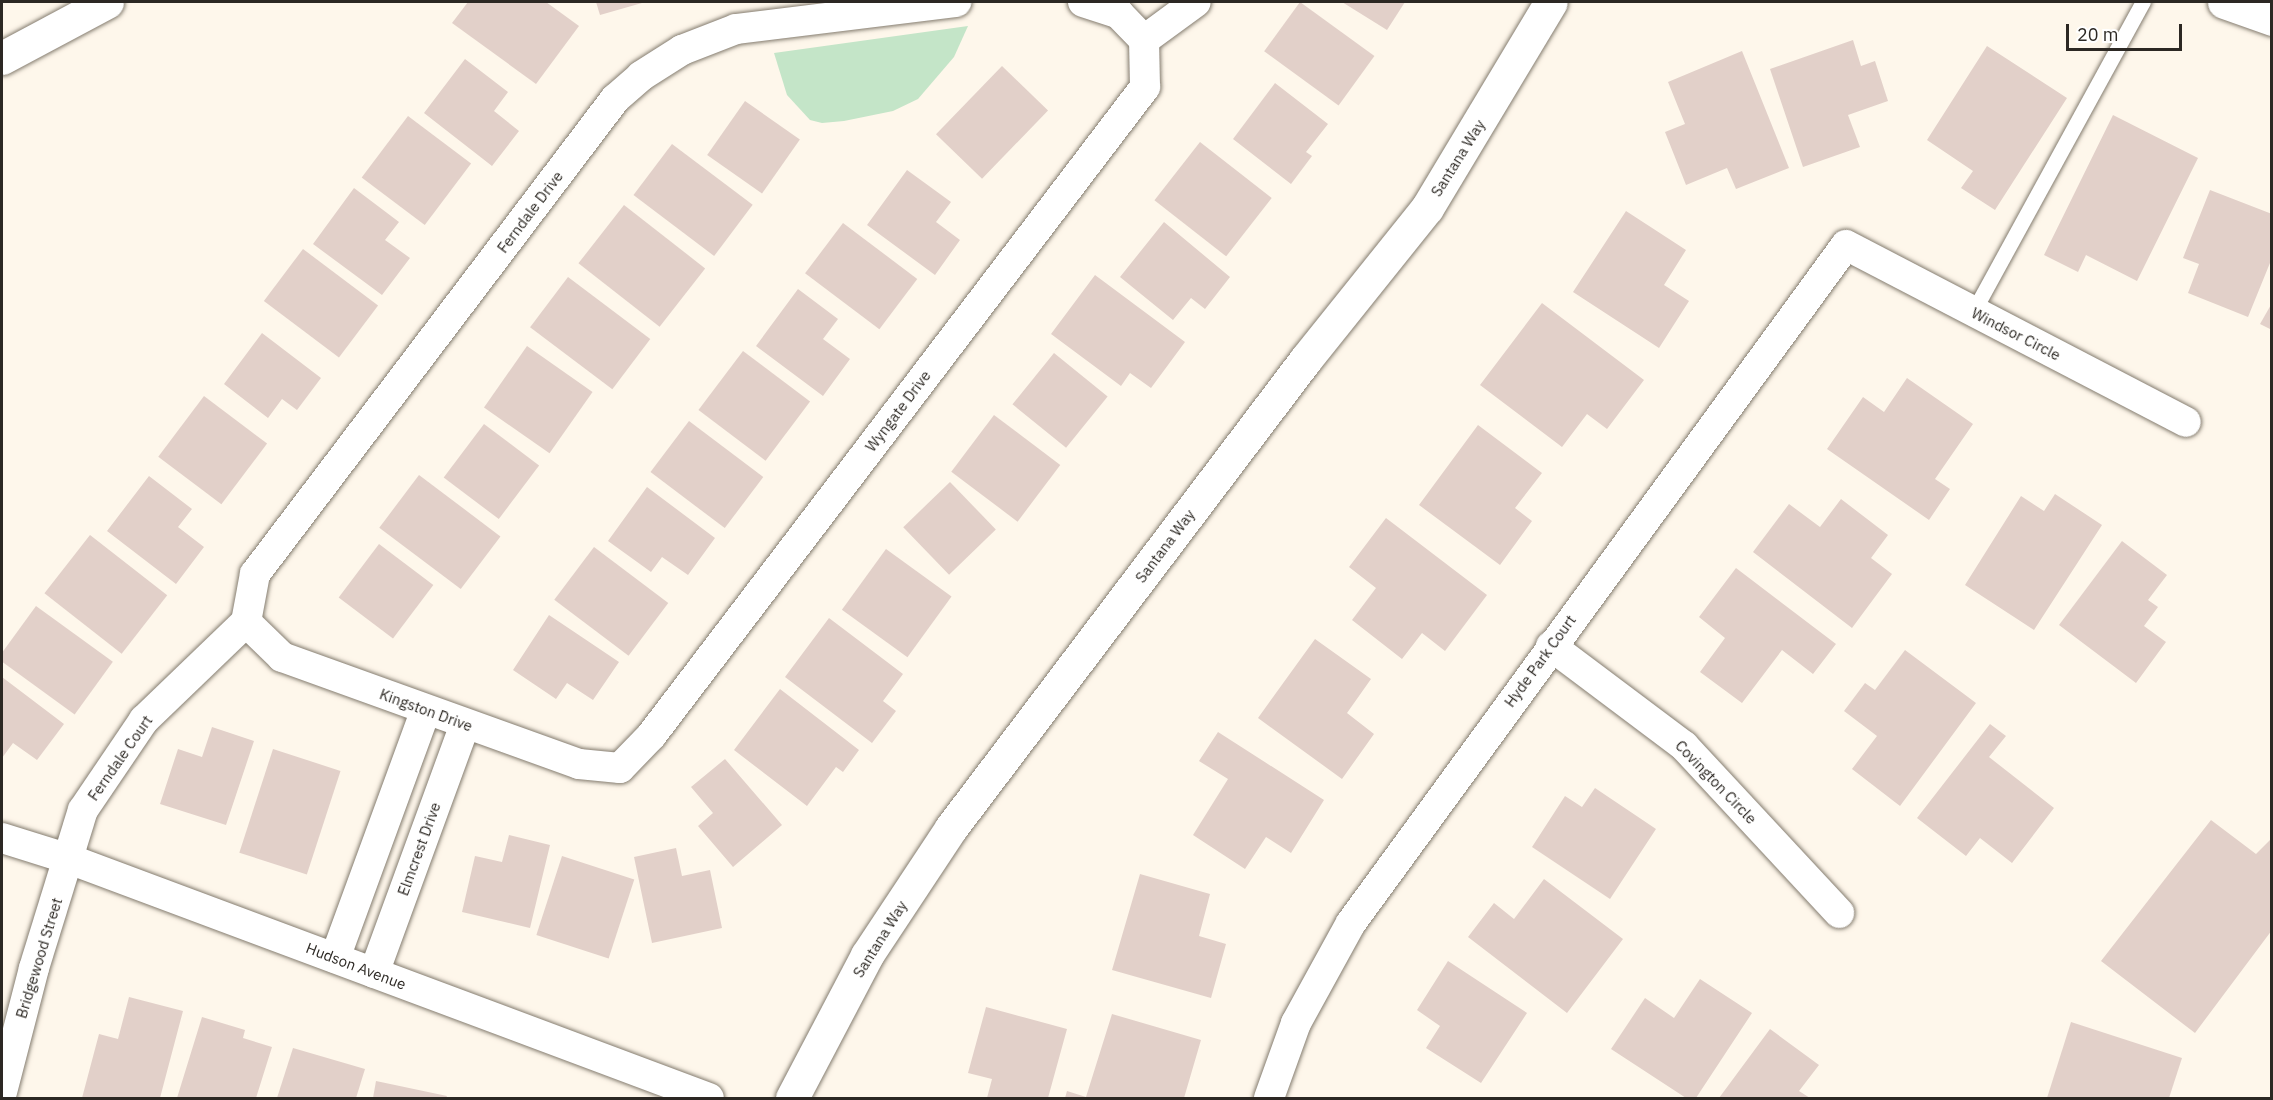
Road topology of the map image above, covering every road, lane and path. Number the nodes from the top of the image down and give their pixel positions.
1 (107, 2) edge
2 (956, 2) edge
3 (1083, 2) edge
4 (1197, 2) edge
5 (1551, 2) edge
6 (2143, 2) edge
7 (2224, 2) edge
8 (2271, 19) edge
9 (1143, 40) junction
10 (2, 58) edge
11 (1846, 245) joint
12 (1973, 312) junction
13 (2186, 422) dead end
14 (246, 622) junction
15 (1551, 646) junction
16 (426, 710) junction
17 (465, 724) junction
18 (620, 768) joint
19 (2, 838) edge
20 (69, 859) junction
21 (1839, 913) dead end
22 (335, 958) junction
23 (374, 973) junction
24 (2, 1092) edge
25 (709, 1098) edge
26 (792, 1098) edge
27 (1269, 1098) edge

1 - 10 street
2 - 14 street, Ferndale Drive
3 - 9 street
4 - 9 street
5 - 26 street, Santana Way
6 - 12 lane
7 - 8 street
9 - 18 street, Wyngate Drive
11 - 12 street, Windsor Circle
11 - 15 street, Hyde Park Court
12 - 13 street, Windsor Circle
14 - 16 street, Kingston Drive
14 - 20 street, Ferndale Court
15 - 21 street, Covington Circle
15 - 27 street, Hyde Park Court
16 - 17 street, Kingston Drive
16 - 22 street
17 - 18 street, Kingston Drive
17 - 23 street, Elmcrest Drive
19 - 20 street, Hudson Avenue
20 - 22 street, Hudson Avenue
20 - 24 street, Bridgewood Street
22 - 23 street, Hudson Avenue
23 - 25 street, Hudson Avenue

